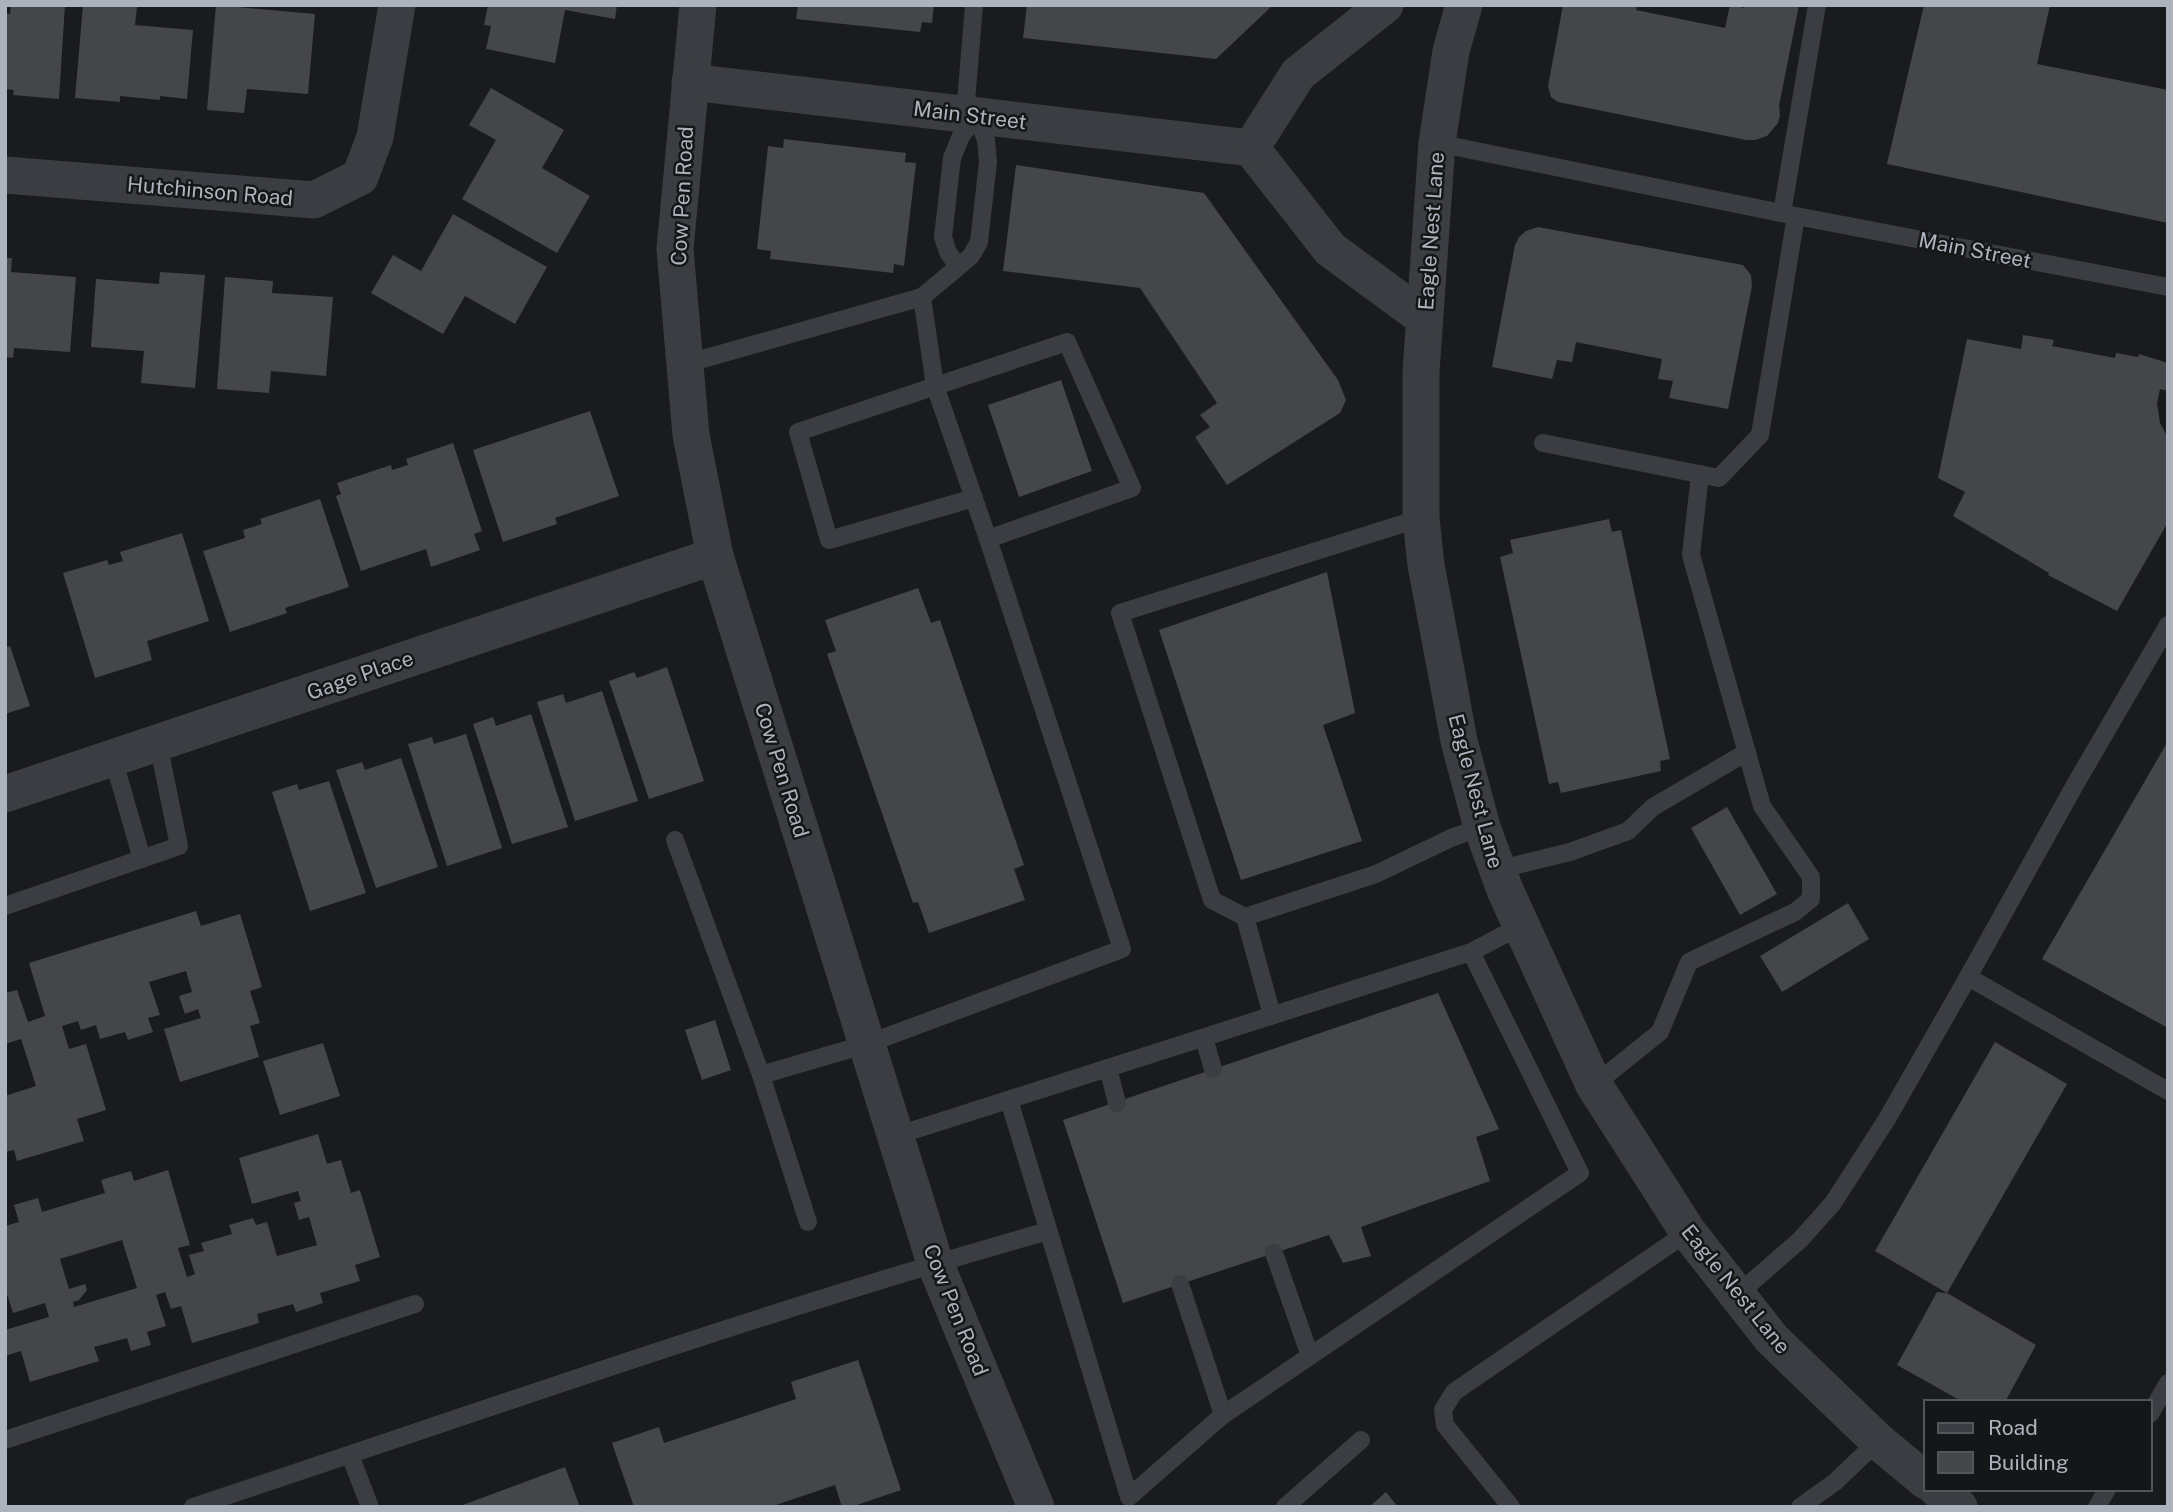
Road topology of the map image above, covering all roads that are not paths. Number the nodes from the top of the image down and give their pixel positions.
1 (397, 5) edge
2 (698, 5) edge
3 (974, 5) edge
4 (1385, 5) edge
5 (1464, 5) edge
6 (1817, 5) edge
7 (690, 82) junction
8 (971, 115) junction
9 (1437, 143) junction
10 (1251, 148) junction
11 (5, 175) edge
12 (1789, 215) junction
13 (958, 267) junction
14 (2168, 287) edge
15 (922, 297) junction
16 (1424, 318) junction
17 (685, 364) junction
18 (935, 386) junction
19 (1543, 443) dead end
20 (1700, 474) junction
21 (974, 498) junction
22 (1421, 518) junction
23 (988, 539) junction
24 (715, 556) junction
25 (2168, 625) edge
26 (158, 743) junction
27 (1747, 752) junction
28 (113, 758) junction
29 (5, 794) edge
30 (1482, 827) junction
31 (675, 840) dead end
32 (142, 859) junction
33 (1497, 870) junction
34 (5, 906) edge
35 (1245, 917) junction
36 (1521, 926) junction
37 (1471, 952) junction
38 (1968, 977) junction
39 (1272, 1015) junction
40 (1204, 1038) junction
41 (867, 1044) junction
42 (1108, 1068) junction
43 (1213, 1069) dead end
44 (761, 1075) junction
45 (1594, 1085) junction
46 (2168, 1091) edge
47 (1009, 1100) junction
48 (1117, 1102) dead end
49 (895, 1136) junction
50 (808, 1222) dead end
51 (1048, 1231) junction
52 (1688, 1232) junction
53 (1275, 1253) dead end
54 (935, 1263) junction
55 (1180, 1284) dead end
56 (1738, 1294) junction
57 (415, 1304) dead end
58 (1310, 1356) junction
59 (2168, 1383) edge
60 (2152, 1410) edge
61 (1223, 1415) junction
62 (5, 1440) edge
63 (1361, 1440) dead end
64 (1878, 1441) junction
65 (350, 1455) junction
66 (1924, 1479) edge
67 (1939, 1491) edge
68 (2106, 1491) edge
69 (1819, 1501) edge
70 (193, 1507) edge
71 (370, 1507) edge
72 (1036, 1507) edge
73 (1284, 1507) edge
74 (1511, 1507) edge
75 (1800, 1507) edge
76 (1959, 1507) edge
77 (2097, 1507) edge

1 - 11 street, Hutchinson Road
2 - 7 street, Cow Pen Road
3 - 8 lane
4 - 10 street
5 - 9 street, Eagle Nest Lane
6 - 12 lane
7 - 8 street, Main Street
7 - 17 street, Cow Pen Road
8 - 10 street, Main Street
8 - 13 lane
8 - 13 lane
9 - 12 lane, Main Street
9 - 16 street, Eagle Nest Lane
10 - 16 street
12 - 14 lane, Main Street
12 - 20 lane
13 - 15 lane
15 - 17 lane
15 - 18 lane
16 - 22 street, Eagle Nest Lane
17 - 24 street, Cow Pen Road
18 - 21 lane
18 - 21 lane
18 - 23 lane
19 - 20 lane
20 - 27 lane
21 - 23 lane
22 - 30 street, Eagle Nest Lane
22 - 35 lane
23 - 41 lane
24 - 26 street, Gage Place
24 - 41 street, Cow Pen Road
25 - 38 lane
26 - 28 street, Gage Place
26 - 32 lane
27 - 33 lane
27 - 45 lane
28 - 29 street, Gage Place
28 - 32 lane
30 - 33 street, Eagle Nest Lane
30 - 35 lane
31 - 44 lane
32 - 34 lane
33 - 36 street, Eagle Nest Lane
35 - 39 lane
36 - 37 lane
36 - 45 street, Eagle Nest Lane
37 - 39 lane
37 - 58 lane
38 - 46 lane
38 - 56 lane
39 - 40 lane
40 - 42 lane
40 - 43 lane
41 - 44 lane
41 - 49 street, Cow Pen Road
42 - 47 lane
42 - 48 lane
44 - 50 lane
45 - 52 street, Eagle Nest Lane
47 - 49 lane
47 - 51 lane
49 - 54 street, Cow Pen Road
51 - 54 lane
51 - 61 lane
52 - 56 street, Eagle Nest Lane
52 - 74 lane
53 - 58 lane
54 - 65 lane
54 - 72 street, Cow Pen Road
55 - 61 lane
56 - 64 street, Eagle Nest Lane
57 - 62 lane
58 - 61 lane
59 - 60 lane
63 - 73 lane
64 - 66 street, Eagle Nest Lane
64 - 69 lane
65 - 70 lane
65 - 71 lane
67 - 76 street
68 - 77 lane
69 - 75 lane

